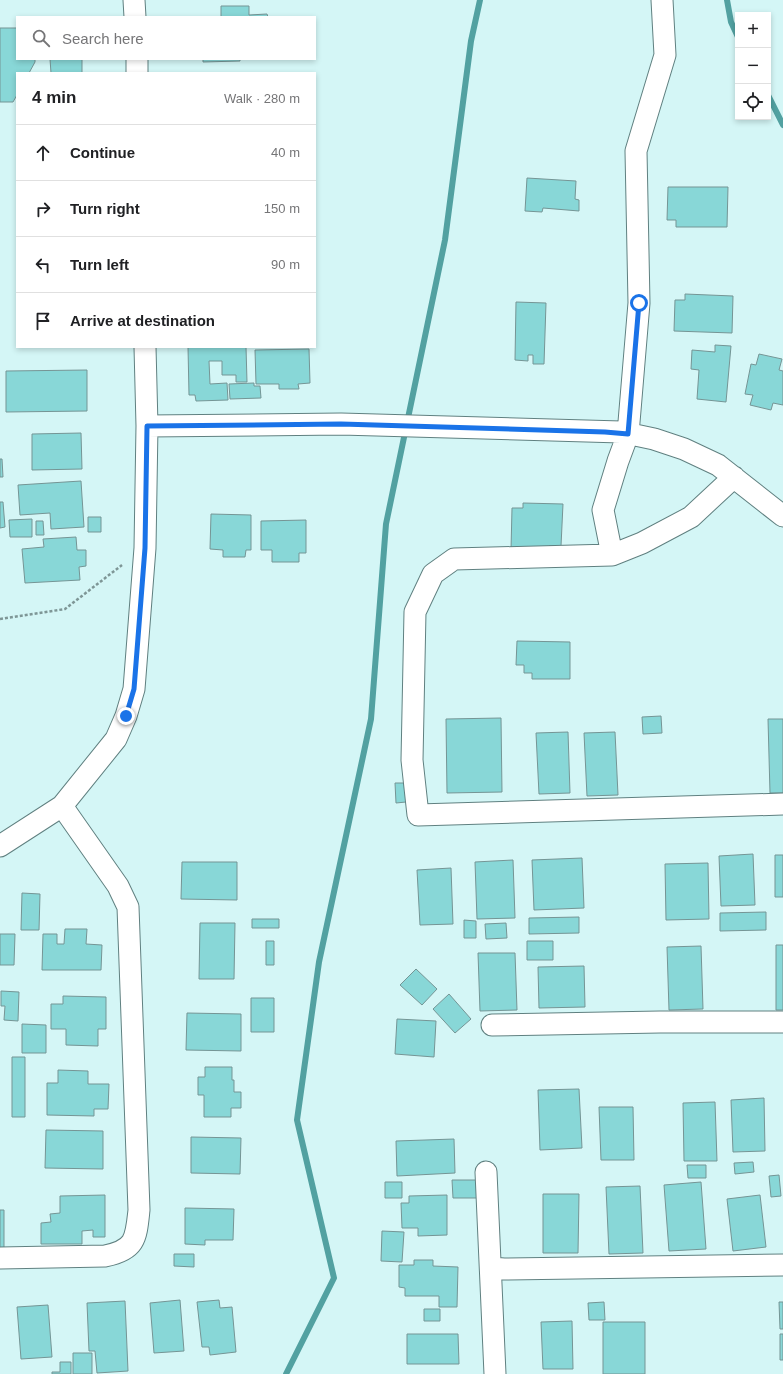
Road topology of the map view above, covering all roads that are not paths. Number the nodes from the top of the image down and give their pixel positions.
1 (134, 0) edge
2 (662, 0) edge
3 (135, 16) edge
4 (137, 60) edge
5 (137, 72) edge
6 (145, 348) edge
7 (147, 426) junction
8 (628, 434) junction
9 (734, 477) junction
10 (782, 513) edge
11 (612, 555) junction
12 (783, 804) edge
13 (62, 806) junction
14 (0, 846) edge
15 (783, 1022) edge
16 (492, 1025) dead end
17 (486, 1172) dead end
18 (0, 1258) edge
19 (783, 1265) edge
20 (491, 1268) junction
21 (496, 1374) edge

1 - 3 street
2 - 8 street
4 - 5 street
6 - 7 street
7 - 8 street
7 - 13 street
8 - 9 street
8 - 11 street
9 - 10 street
9 - 11 street
11 - 12 street
13 - 14 street
13 - 18 street
15 - 16 street
17 - 20 street
19 - 20 street
20 - 21 street

